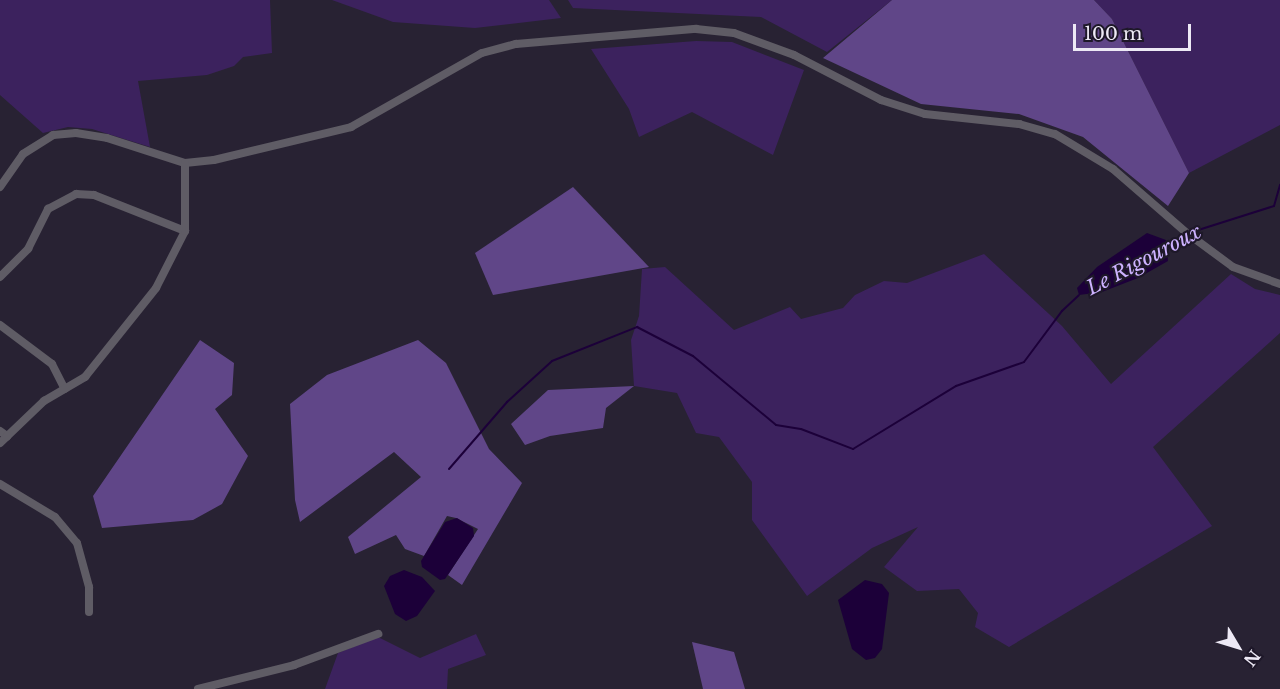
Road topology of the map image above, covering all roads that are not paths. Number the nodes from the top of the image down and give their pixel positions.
1 (185, 163) junction
2 (0, 187) edge
3 (185, 231) junction
4 (0, 277) edge
5 (1280, 284) edge
6 (0, 325) edge
7 (65, 389) junction
8 (0, 431) edge
9 (8, 436) junction
10 (0, 443) edge
11 (0, 484) edge
12 (89, 612) dead end
13 (378, 634) dead end
14 (198, 689) edge

1 - 2 street
1 - 3 street
1 - 5 street
3 - 4 street
3 - 7 street
6 - 7 street
7 - 9 street
8 - 9 street
9 - 10 street
11 - 12 street
13 - 14 street

